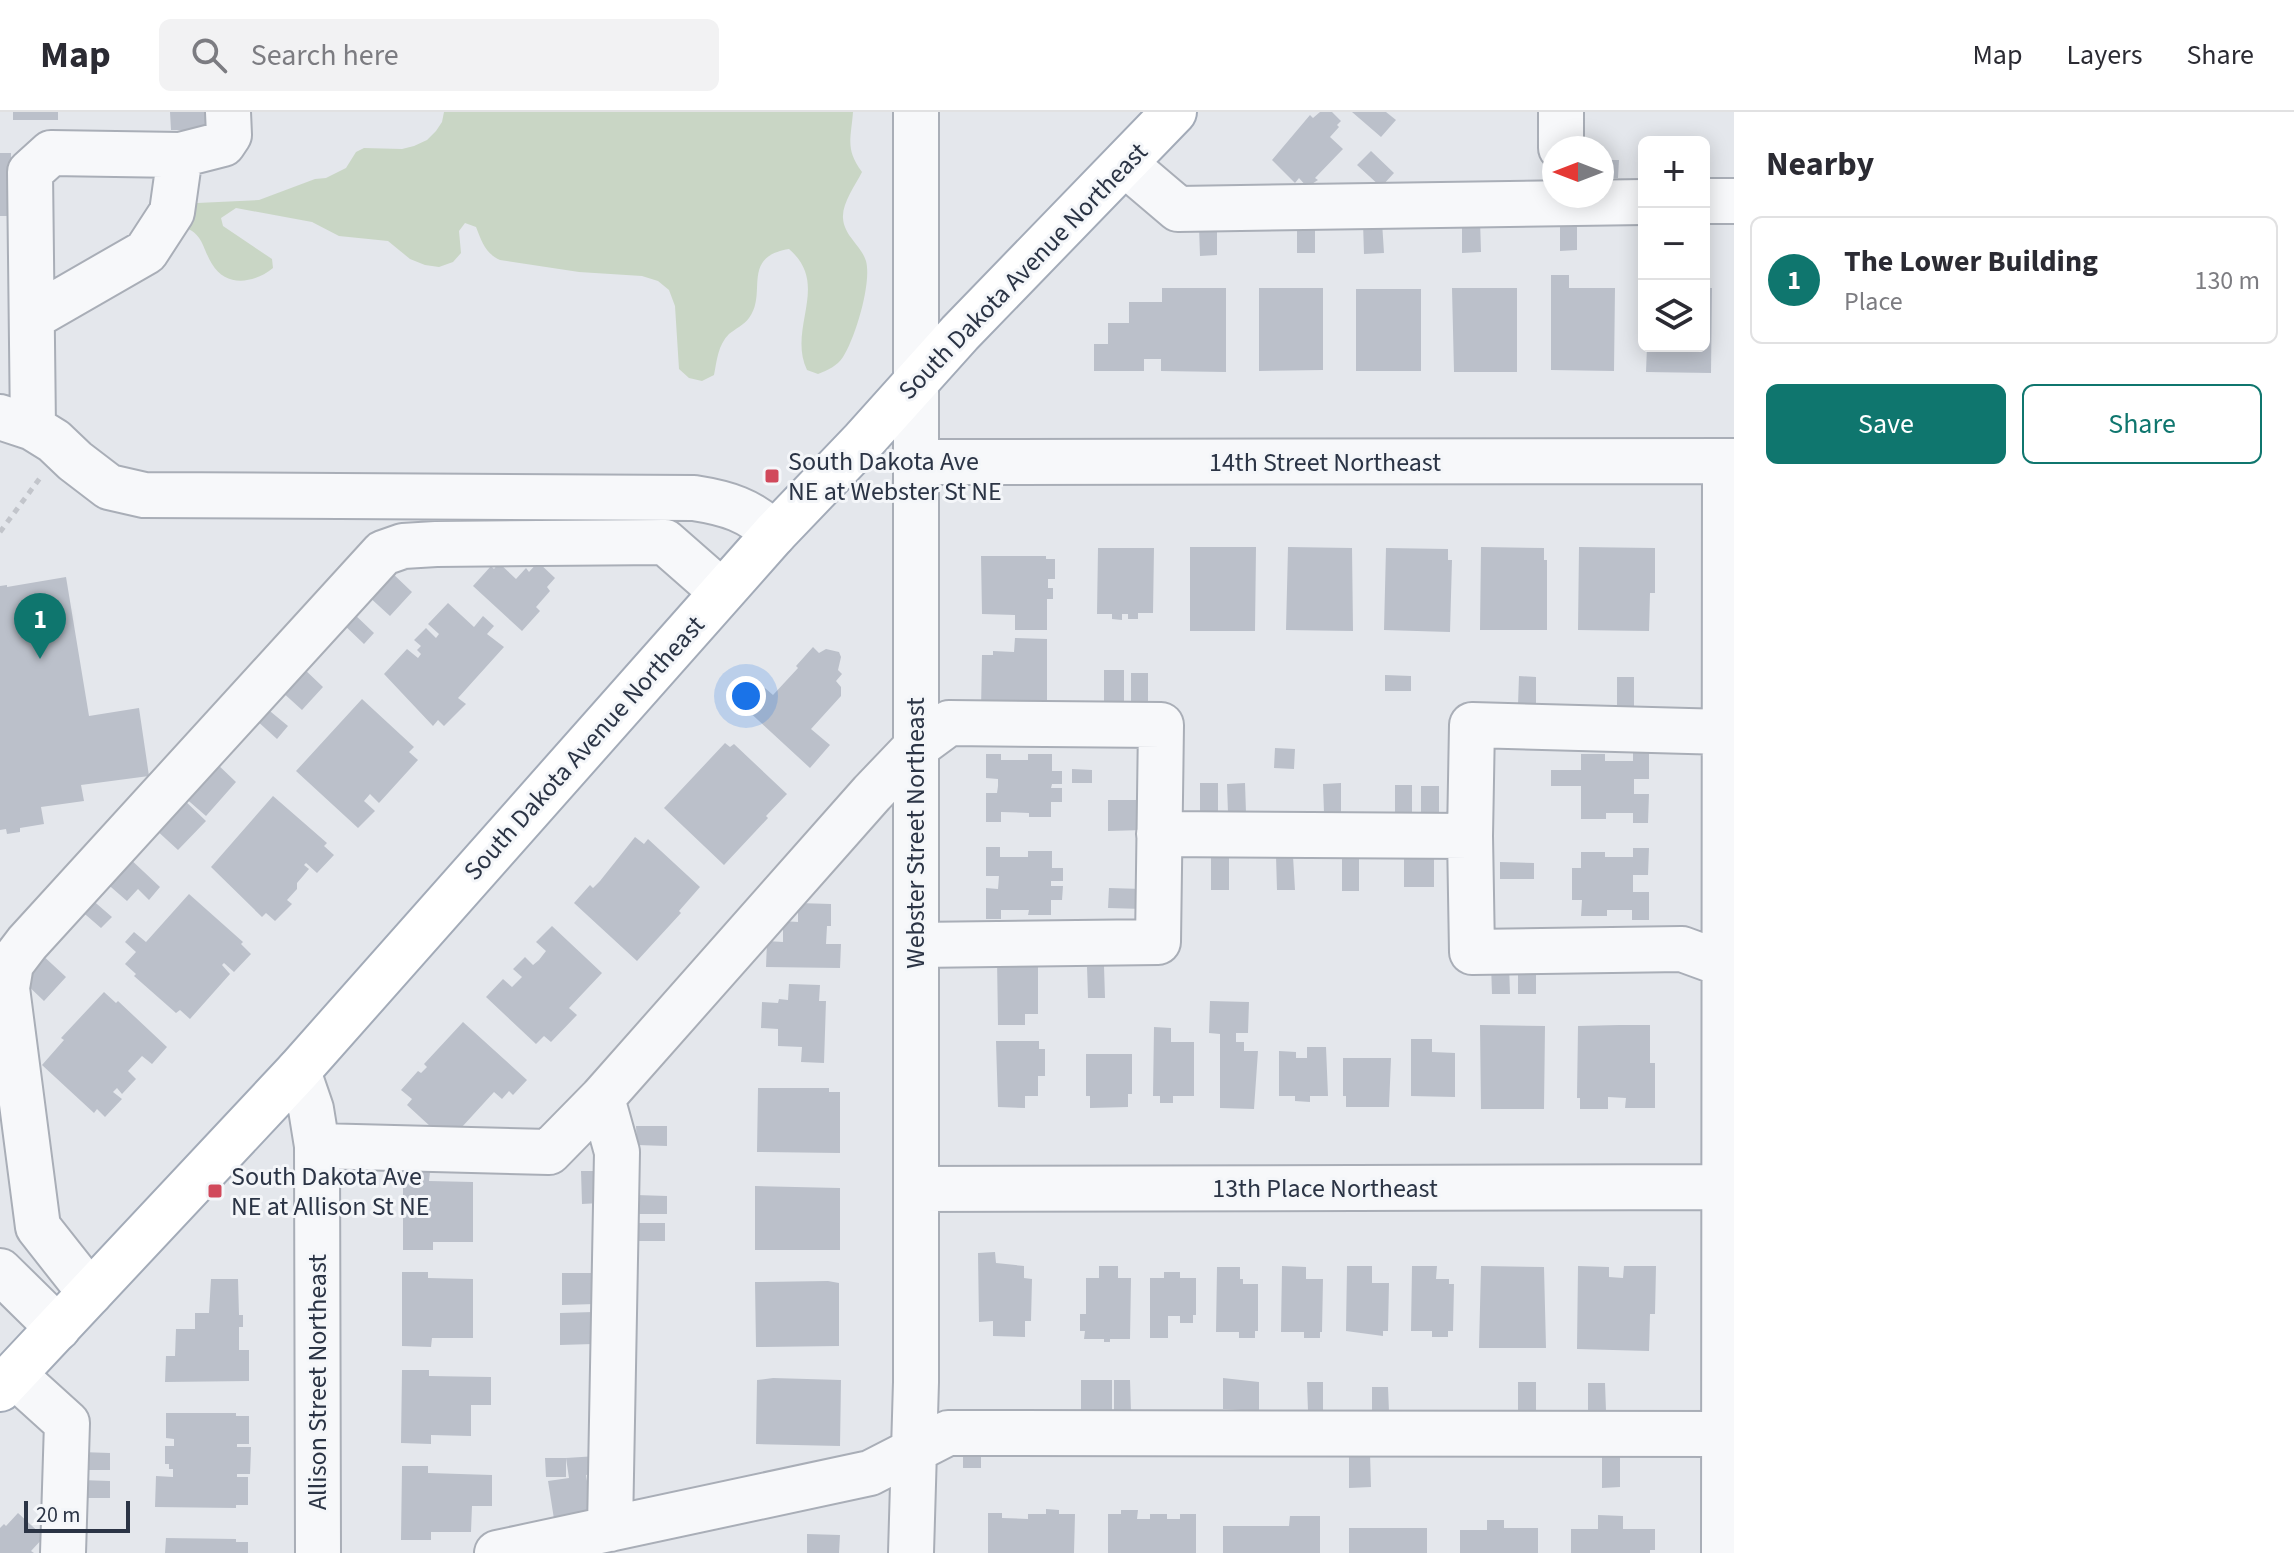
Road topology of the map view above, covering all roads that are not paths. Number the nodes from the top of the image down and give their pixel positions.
1 (228, 112) edge
2 (916, 112) edge
3 (1174, 112) edge
4 (1561, 112) edge
5 (1561, 136) edge
6 (180, 155) junction
7 (1125, 164) junction
8 (1542, 200) edge
9 (1614, 201) edge
10 (1710, 201) edge
11 (1734, 201) edge
12 (1638, 202) edge
13 (33, 317) junction
14 (915, 384) junction
15 (31, 431) edge
16 (1729, 461) edge
17 (916, 462) junction
18 (694, 498) junction
19 (774, 534) junction
20 (665, 542) junction
21 (722, 592) junction
22 (1729, 737) edge
23 (915, 748) junction
24 (1159, 834) junction
25 (1470, 836) junction
26 (916, 945) junction
27 (1729, 966) edge
28 (298, 1071) junction
29 (602, 1098) junction
30 (317, 1146) junction
31 (1729, 1187) edge
32 (916, 1189) junction
33 (0, 1271) edge
34 (90, 1293) junction
35 (58, 1328) junction
36 (7, 1382) edge
37 (1724, 1434) junction
38 (913, 1451) junction
39 (1727, 1528) edge
40 (610, 1529) junction
41 (63, 1553) edge
42 (318, 1553) edge
43 (497, 1553) edge
44 (911, 1553) edge

1 - 6 street
2 - 14 street, Webster Street Northeast
3 - 7 main road, South Dakota Avenue Northeast
4 - 5 street
6 - 13 street
6 - 13 street
7 - 8 street
7 - 14 main road, South Dakota Avenue Northeast
9 - 12 street
10 - 11 street
13 - 15 street
14 - 17 street, Webster Street Northeast
14 - 19 main road, South Dakota Avenue Northeast
15 - 18 street
16 - 17 street, 14th Street Northeast
16 - 22 street
17 - 23 street, Webster Street Northeast
18 - 19 street
18 - 20 street
19 - 21 main road, South Dakota Avenue Northeast
20 - 21 street
20 - 34 street
21 - 28 main road, South Dakota Avenue Northeast
22 - 25 street
22 - 27 street
23 - 24 street
23 - 26 street, Webster Street Northeast
23 - 29 street
24 - 25 street
24 - 26 street
25 - 27 street
26 - 32 street, Webster Street Northeast
27 - 31 street
28 - 30 street, Allison Street Northeast
28 - 34 main road, South Dakota Avenue Northeast
29 - 30 street
29 - 40 street
30 - 42 street, Allison Street Northeast
31 - 32 street, 13th Place Northeast
31 - 37 street
32 - 38 street, Webster Street Northeast
33 - 35 street
34 - 35 main road, South Dakota Avenue Northeast
35 - 36 main road, South Dakota Avenue Northeast
36 - 41 street
37 - 38 street
37 - 39 street
38 - 40 street
38 - 44 street, Webster Street Northeast
40 - 43 street

